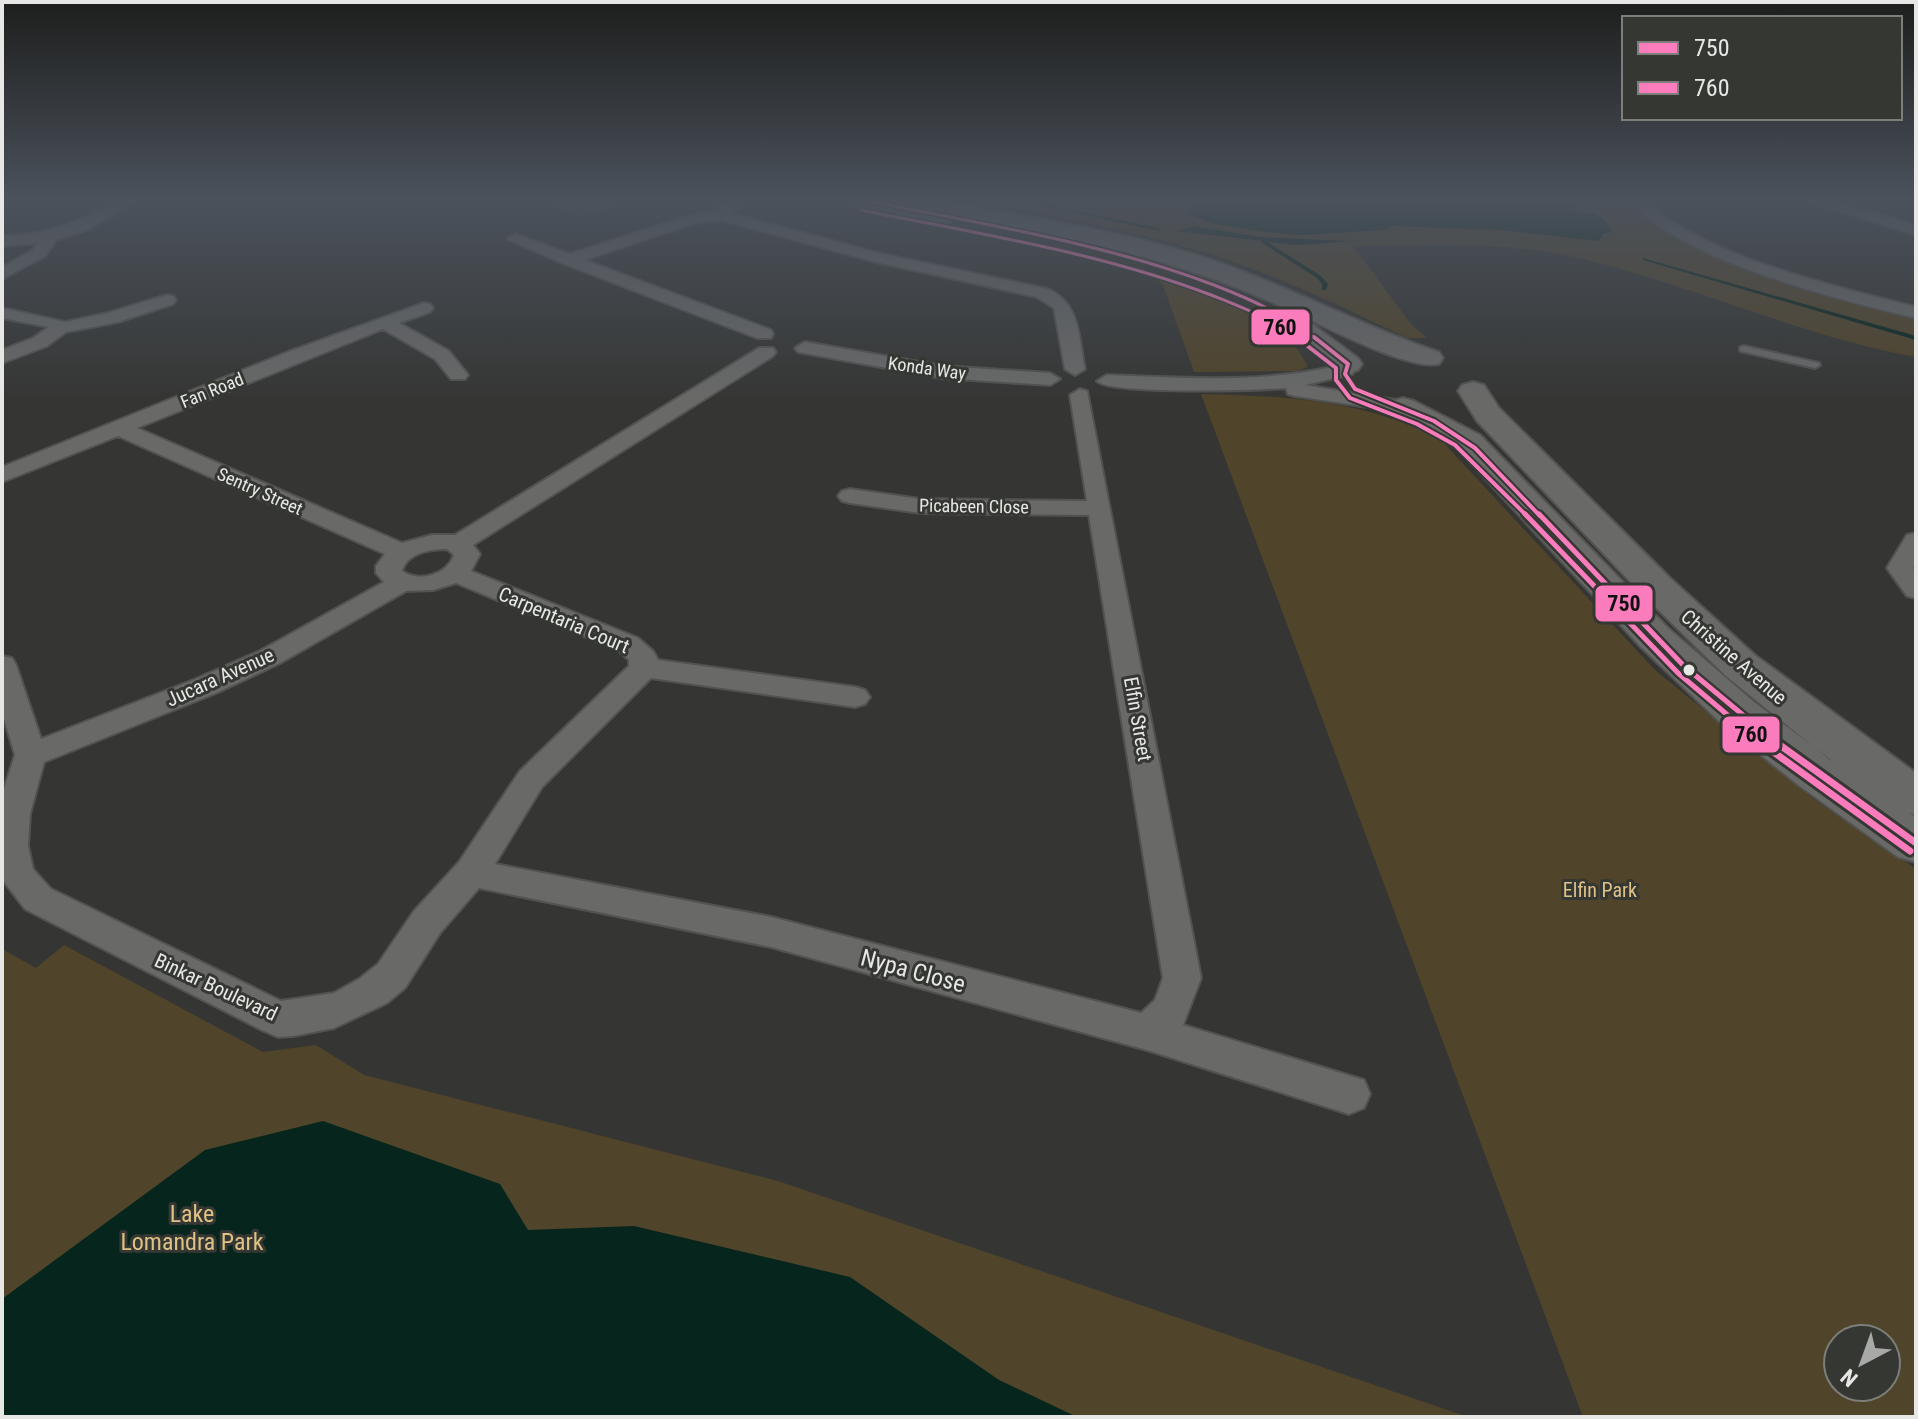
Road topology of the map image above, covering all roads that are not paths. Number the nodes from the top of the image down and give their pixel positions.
1 (585, 266) edge
2 (919, 266) edge
3 (1162, 266) edge
4 (1205, 266) edge
5 (1768, 266) edge
6 (167, 300) dead end
7 (424, 308) dead end
8 (2, 313) edge
9 (1916, 313) edge
10 (385, 323) junction
11 (60, 328) junction
12 (782, 339) junction
13 (1744, 349) dead end
14 (2, 357) edge
15 (1429, 358) junction
16 (1815, 365) dead end
17 (1346, 367) junction
18 (458, 375) dead end
19 (1088, 382) junction
20 (1242, 383) junction
21 (1473, 391) junction
22 (1396, 406) junction
23 (119, 428) junction
24 (2, 475) edge
25 (850, 496) dead end
26 (1098, 508) junction
27 (1916, 540) edge
28 (458, 544) junction
29 (402, 552) junction
30 (454, 573) junction
31 (401, 583) junction
32 (1916, 590) edge
33 (2, 665) edge
34 (644, 668) junction
35 (855, 697) dead end
36 (31, 755) junction
37 (1916, 797) edge
38 (1916, 843) edge
39 (471, 873) junction
40 (1147, 1032) junction
41 (1349, 1094) dead end

1 - 12 street, Konda Way
2 - 19 street, Elfin Street
3 - 17 main road
4 - 15 main road
5 - 9 street
6 - 11 street
7 - 10 street, Fan Road
8 - 11 street
10 - 18 street
10 - 23 street, Fan Road
11 - 14 street
12 - 19 street, Konda Way
12 - 28 street
13 - 16 lane
15 - 17 main road
15 - 21 main road, Christine Avenue
17 - 20 street
17 - 22 main road, Christine Avenue
19 - 20 street
19 - 26 street, Elfin Street
20 - 22 street
21 - 22 main road
21 - 37 main road, Christine Avenue
22 - 38 main road, Christine Avenue
23 - 24 street, Fan Road
23 - 29 street, Sentry Street
25 - 26 street, Picabeen Close
26 - 40 street, Elfin Street
27 - 32 street
28 - 29 street
28 - 30 street
29 - 31 street
30 - 31 street
30 - 34 street, Carpentaria Court
31 - 36 street, Jucara Avenue
33 - 36 street
34 - 35 street, Carpentaria Court
34 - 39 street, Binkar Boulevard
36 - 39 street, Binkar Boulevard
39 - 40 street, Nypa Close
40 - 41 street, Nypa Close

